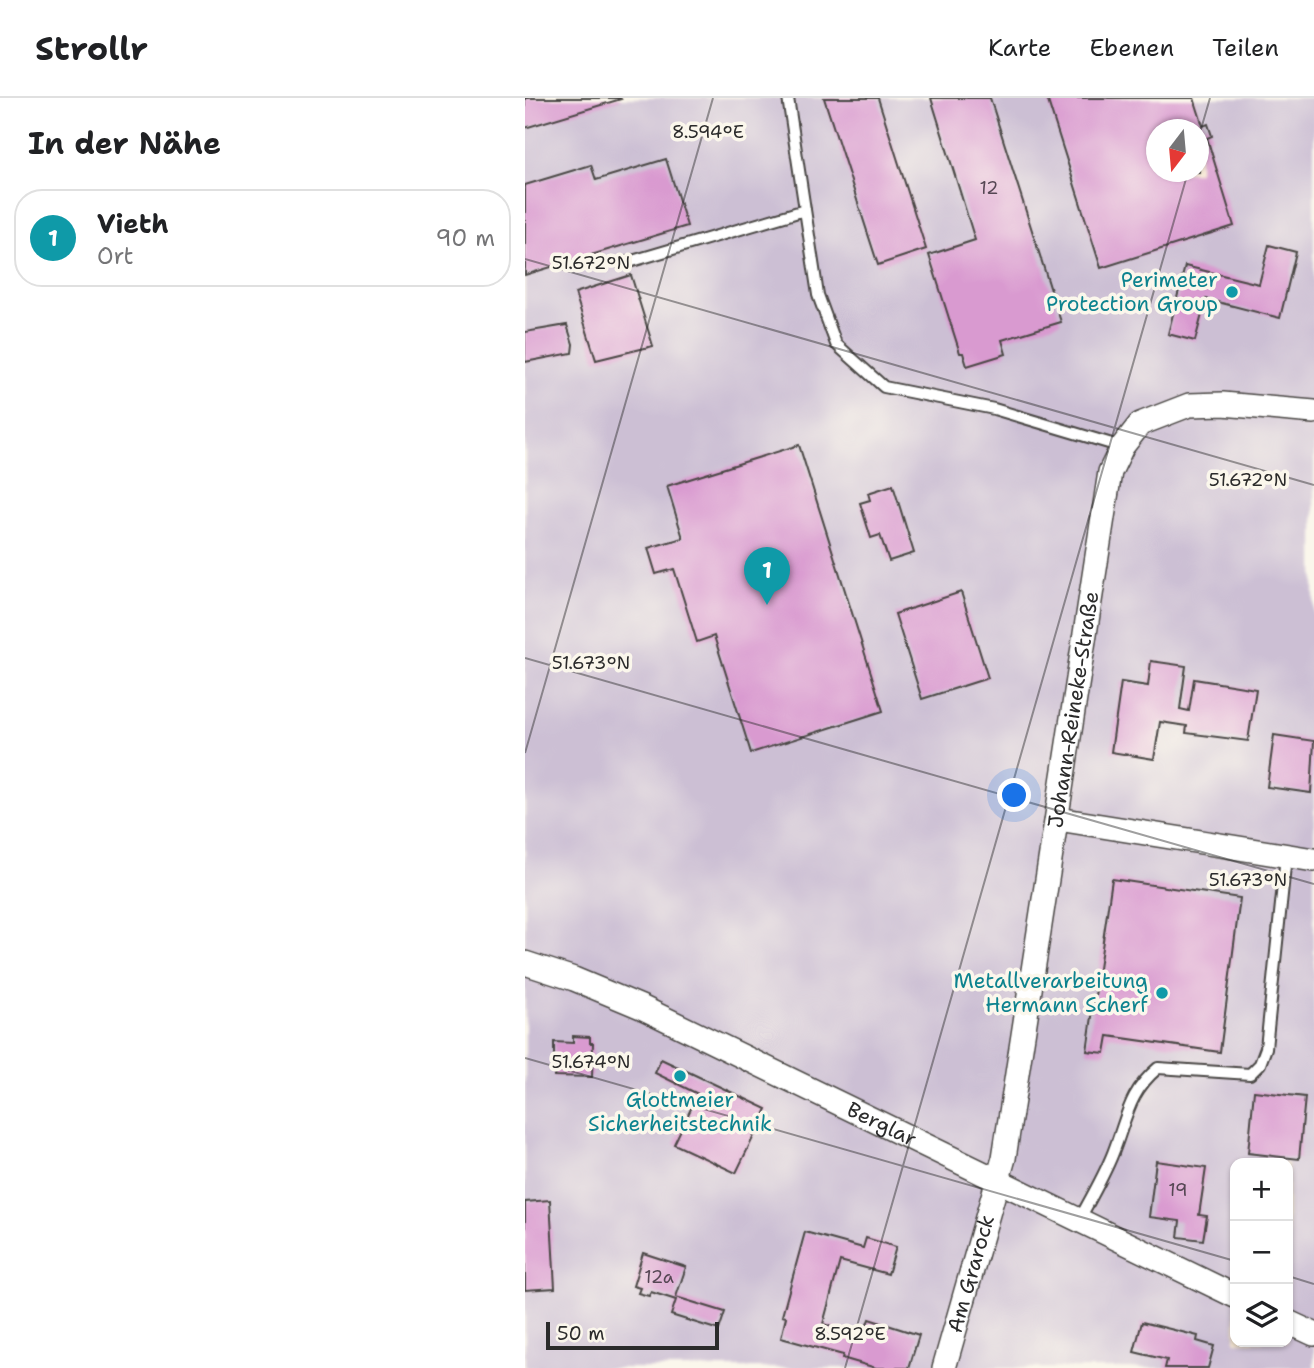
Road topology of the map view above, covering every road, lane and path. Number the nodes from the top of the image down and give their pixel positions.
1 (788, 98) edge
2 (805, 210) junction
3 (622, 264) dead end
4 (1314, 412) edge
5 (1122, 447) junction
6 (1058, 819) junction
7 (1286, 856) junction
8 (1314, 860) edge
9 (525, 963) edge
10 (998, 1180) junction
11 (1079, 1220) junction
12 (1230, 1294) edge
13 (1293, 1324) edge
14 (1314, 1334) edge
15 (944, 1368) edge

1 - 2 lane
2 - 3 lane
2 - 5 lane
4 - 5 street, Johann-Reineke-Straße
5 - 6 street, Johann-Reineke-Straße
6 - 7 street
6 - 10 street, Johann-Reineke-Straße
7 - 8 street
7 - 11 lane
9 - 10 street, Berglar
10 - 11 street, Berglar
10 - 15 street, Am Grarock
11 - 12 street, Berglar
13 - 14 street

